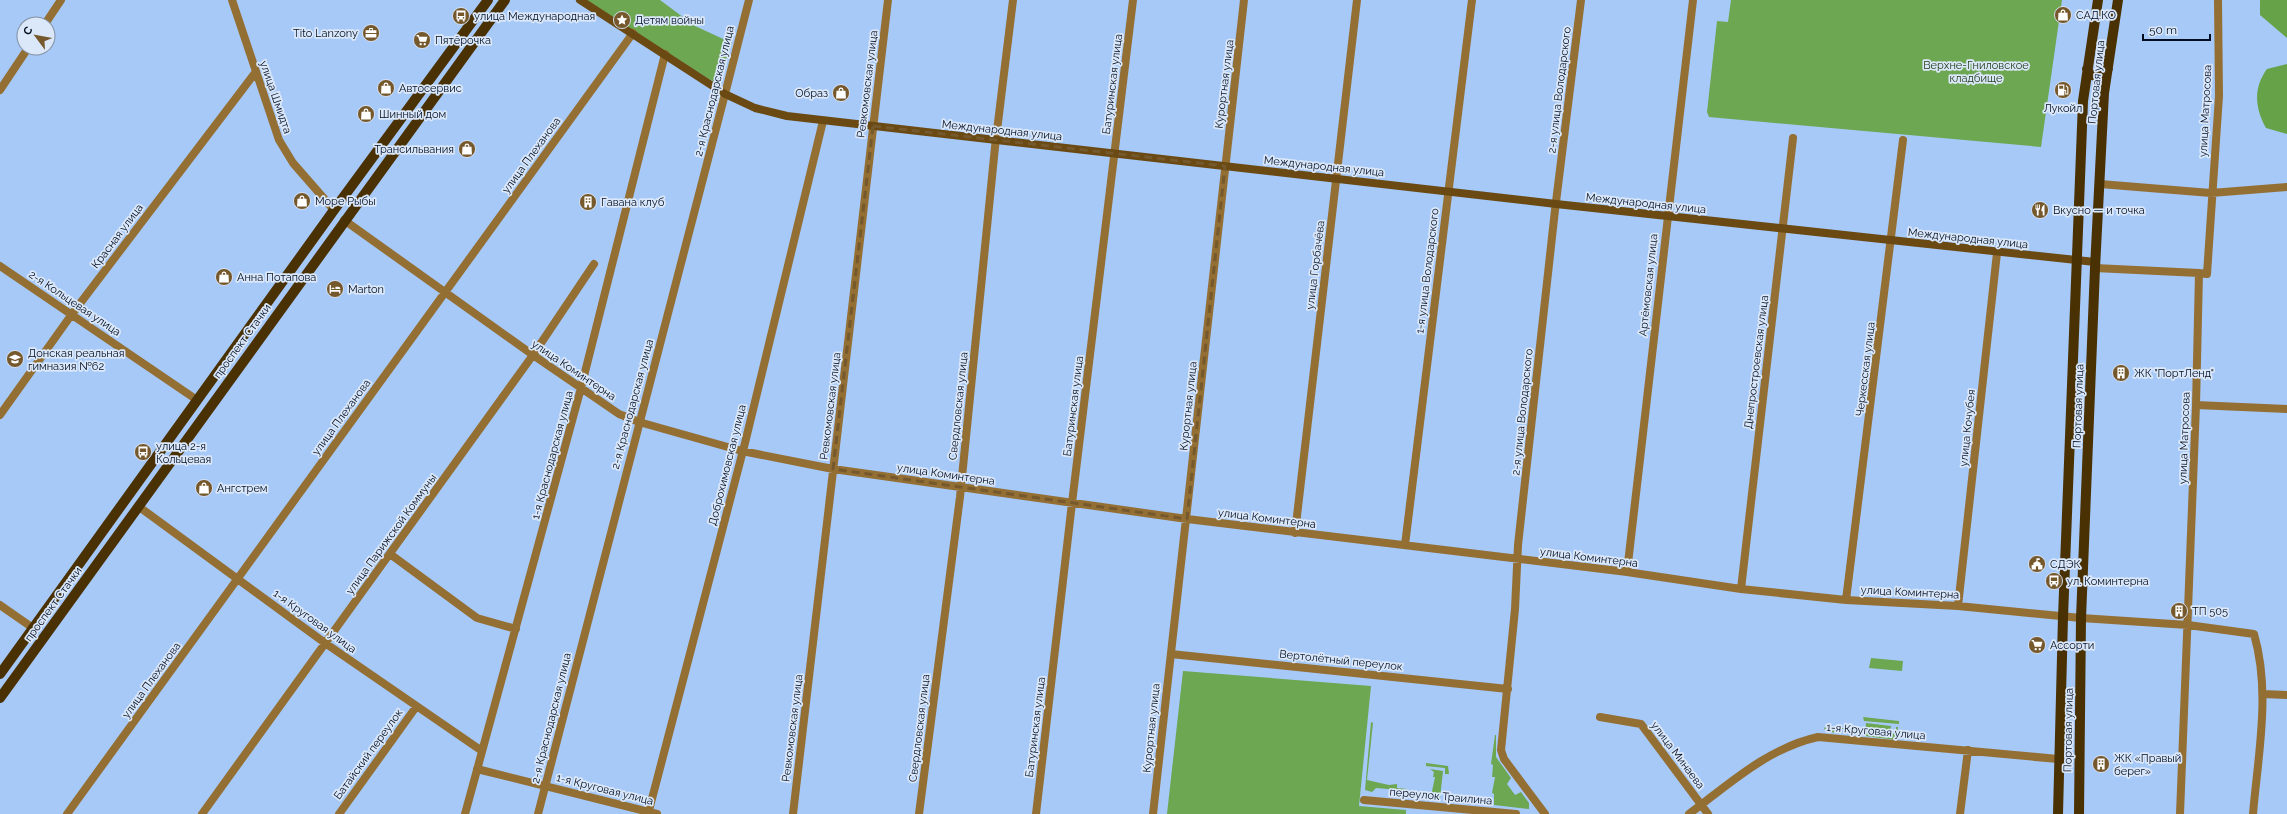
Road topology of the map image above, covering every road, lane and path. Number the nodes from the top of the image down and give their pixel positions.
1 (61, 0) edge
2 (232, 0) edge
3 (488, 0) edge
4 (505, 0) edge
5 (580, 0) edge
6 (749, 0) edge
7 (888, 0) edge
8 (1013, 0) edge
9 (1133, 0) edge
10 (1244, 0) edge
11 (1357, 0) edge
12 (1472, 0) edge
13 (1581, 0) edge
14 (1693, 0) edge
15 (2098, 0) edge
16 (2118, 0) edge
17 (2218, 0) edge
18 (50, 16) edge
19 (633, 33) junction
20 (665, 54) junction
21 (23, 56) edge
22 (2087, 69) junction
23 (2108, 69) junction
24 (256, 73) junction
25 (0, 90) edge
26 (725, 94) junction
27 (823, 120) junction
28 (873, 126) junction
29 (1794, 138) dead end
30 (996, 140) junction
31 (1903, 140) dead end
32 (1115, 154) junction
33 (1225, 166) junction
34 (1336, 177) junction
35 (2100, 184) junction
36 (2287, 187) edge
37 (1448, 192) junction
38 (2211, 193) junction
39 (1556, 204) junction
40 (334, 210) junction
41 (1667, 216) junction
42 (344, 220) junction
43 (1783, 229) junction
44 (1892, 241) junction
45 (1997, 253) junction
46 (2076, 262) junction
47 (594, 264) dead end
48 (2095, 265) junction
49 (0, 266) edge
50 (2199, 273) junction
51 (444, 292) junction
52 (72, 314) junction
53 (533, 355) junction
54 (581, 388) junction
55 (197, 400) junction
56 (2196, 405) junction
57 (2287, 409) edge
58 (0, 415) edge
59 (639, 422) junction
60 (742, 452) junction
61 (834, 469) junction
62 (961, 488) junction
63 (1072, 503) junction
64 (138, 506) junction
65 (1187, 519) junction
66 (1295, 533) junction
67 (1405, 545) junction
68 (390, 554) junction
69 (1518, 559) junction
70 (1627, 572) junction
71 (239, 579) junction
72 (1741, 589) junction
73 (1846, 600) junction
74 (0, 605) edge
75 (1958, 606) junction
76 (2063, 616) junction
77 (2081, 618) junction
78 (2188, 625) junction
79 (33, 628) junction
80 (516, 629) junction
81 (325, 643) junction
82 (1171, 654) junction
83 (0, 674) edge
84 (1508, 689) junction
85 (2263, 694) junction
86 (2287, 695) edge
87 (0, 698) edge
88 (416, 707) junction
89 (1600, 717) dead end
90 (1968, 750) junction
91 (482, 751) junction
92 (2058, 759) junction
93 (477, 769) junction
94 (545, 785) junction
95 (1364, 800) dead end
96 (1701, 805) junction
97 (649, 813) edge
98 (67, 814) edge
99 (202, 814) edge
100 (339, 814) edge
101 (465, 814) edge
102 (538, 814) edge
103 (657, 814) edge
104 (793, 814) edge
105 (919, 814) edge
106 (1036, 814) edge
107 (1153, 814) edge
108 (1516, 814) edge
109 (1545, 814) edge
110 (1689, 814) edge
111 (1708, 814) edge
112 (1960, 814) edge
113 (2058, 814) edge
114 (2079, 814) edge
115 (2180, 814) edge
116 (2253, 814) edge

1 - 18 street
2 - 24 street, улица Шмидта
3 - 40 main road, проспект Стачки
4 - 42 main road, проспект Стачки
5 - 19 main road, Международная улица
6 - 26 street, 2-я Краснодарская улица
7 - 28 street, Ревкомовская улица
8 - 30 street, Свердловская улица
9 - 32 street, Батуринская улица
10 - 33 street, Курортная улица
11 - 34 street, улица Горбачёва
12 - 37 street, 1-я улица Володарского
13 - 39 street, 2-я улица Володарского
14 - 41 street, Артёмовская улица
15 - 22 main road, Портовая улица
16 - 23 main road, Портовая улица
17 - 38 street, улица Матросова
19 - 20 main road, Международная улица
19 - 51 street, улица Плеханова
20 - 26 main road, Международная улица
20 - 54 street, 1-я Краснодарская улица
21 - 25 street
22 - 23 main road
22 - 46 main road, Портовая улица
23 - 35 main road, Портовая улица
24 - 40 street, улица Шмидта
24 - 52 street, Красная улица
26 - 27 main road, Международная улица
26 - 59 street, 2-я Краснодарская улица
27 - 28 main road, Международная улица
27 - 60 street, Доброхимовская улица
28 - 30 main road, Международная улица
28 - 61 street, Ревкомовская улица
29 - 43 street, Днепростроевская улица
30 - 32 main road, Международная улица
30 - 62 street, Свердловская улица
31 - 44 street, Черкесская улица
32 - 33 main road, Международная улица
32 - 63 street, Батуринская улица
33 - 34 main road, Международная улица
33 - 65 street, Курортная улица
34 - 37 main road, Международная улица
34 - 66 street, улица Горбачёва
35 - 38 street
35 - 48 main road, Портовая улица
36 - 38 street
37 - 39 main road, Международная улица
37 - 67 street, 1-я улица Володарского
38 - 50 street, улица Матросова
39 - 41 main road, Международная улица
39 - 69 street, 2-я улица Володарского
40 - 55 main road, проспект Стачки
41 - 43 main road, Международная улица
41 - 70 street, Артёмовская улица
42 - 51 street, улица Коминтерна
42 - 64 main road, проспект Стачки
43 - 44 main road, Международная улица
43 - 72 street, Днепростроевская улица
44 - 45 main road, Международная улица
44 - 73 street, Черкесская улица
45 - 46 main road, Международная улица
45 - 75 street, улица Кочубея
46 - 48 main road, Международная улица
46 - 76 main road, Портовая улица
47 - 53 street, улица Парижской Коммуны
48 - 50 street, Международная улица
48 - 77 main road, Портовая улица
49 - 52 street, 2-я Кольцевая улица
50 - 56 street, улица Матросова
51 - 53 street, улица Коминтерна
51 - 71 street, улица Плеханова
52 - 55 street, 2-я Кольцевая улица
52 - 58 street, Красная улица
53 - 54 street, улица Коминтерна
53 - 68 street, улица Парижской Коммуны
54 - 59 street, улица Коминтерна
54 - 80 street, 1-я Краснодарская улица
55 - 79 main road, проспект Стачки
56 - 57 street
56 - 78 street, улица Матросова
59 - 60 street, улица Коминтерна
59 - 94 street, 2-я Краснодарская улица
60 - 61 street, улица Коминтерна
60 - 97 street, Доброхимовская улица
61 - 62 street, улица Коминтерна
61 - 104 street, Ревкомовская улица
62 - 63 street, улица Коминтерна
62 - 105 street, Свердловская улица
63 - 65 street, улица Коминтерна
63 - 106 street, Батуринская улица
64 - 71 street, 1-я Круговая улица
64 - 87 main road, проспект Стачки
65 - 66 street, улица Коминтерна
65 - 82 street, Курортная улица
66 - 67 street, улица Коминтерна
67 - 69 street, улица Коминтерна
68 - 80 street
68 - 81 street, улица Парижской Коммуны
69 - 70 street, улица Коминтерна
69 - 84 street, 2-я улица Володарского
70 - 72 street, улица Коминтерна
71 - 81 street, 1-я Круговая улица
71 - 98 street, улица Плеханова
72 - 73 street, улица Коминтерна
73 - 75 street, улица Коминтерна
74 - 79 street
75 - 76 street, улица Коминтерна
76 - 77 street, улица Коминтерна
76 - 92 main road, Портовая улица
77 - 78 street, улица Коминтерна
77 - 114 main road, Портовая улица
78 - 85 street, улица Коминтерна
78 - 115 street, улица Матросова
79 - 83 main road, проспект Стачки
80 - 91 street, 1-я Краснодарская улица
81 - 88 street, 1-я Круговая улица
81 - 99 street, улица Парижской Коммуны
82 - 84 street, Вертолётный переулок
82 - 107 street, Курортная улица
84 - 109 street, 2-я улица Володарского
85 - 86 street
85 - 116 street
88 - 91 street, 1-я Круговая улица
88 - 100 street, Батайский переулок
89 - 96 street, улица Минаева
90 - 92 street, 1-я Круговая улица
90 - 96 street, 1-я Круговая улица
90 - 112 street
91 - 93 street, 1-я Краснодарская улица
92 - 113 main road, Портовая улица
93 - 94 street, 1-я Круговая улица
93 - 101 street, 1-я Краснодарская улица
94 - 97 street, 1-я Круговая улица
94 - 102 street, 2-я Краснодарская улица
95 - 108 street, переулок Траилина
96 - 110 street, 1-я Круговая улица
96 - 111 street, улица Минаева
97 - 103 street, 1-я Круговая улица

